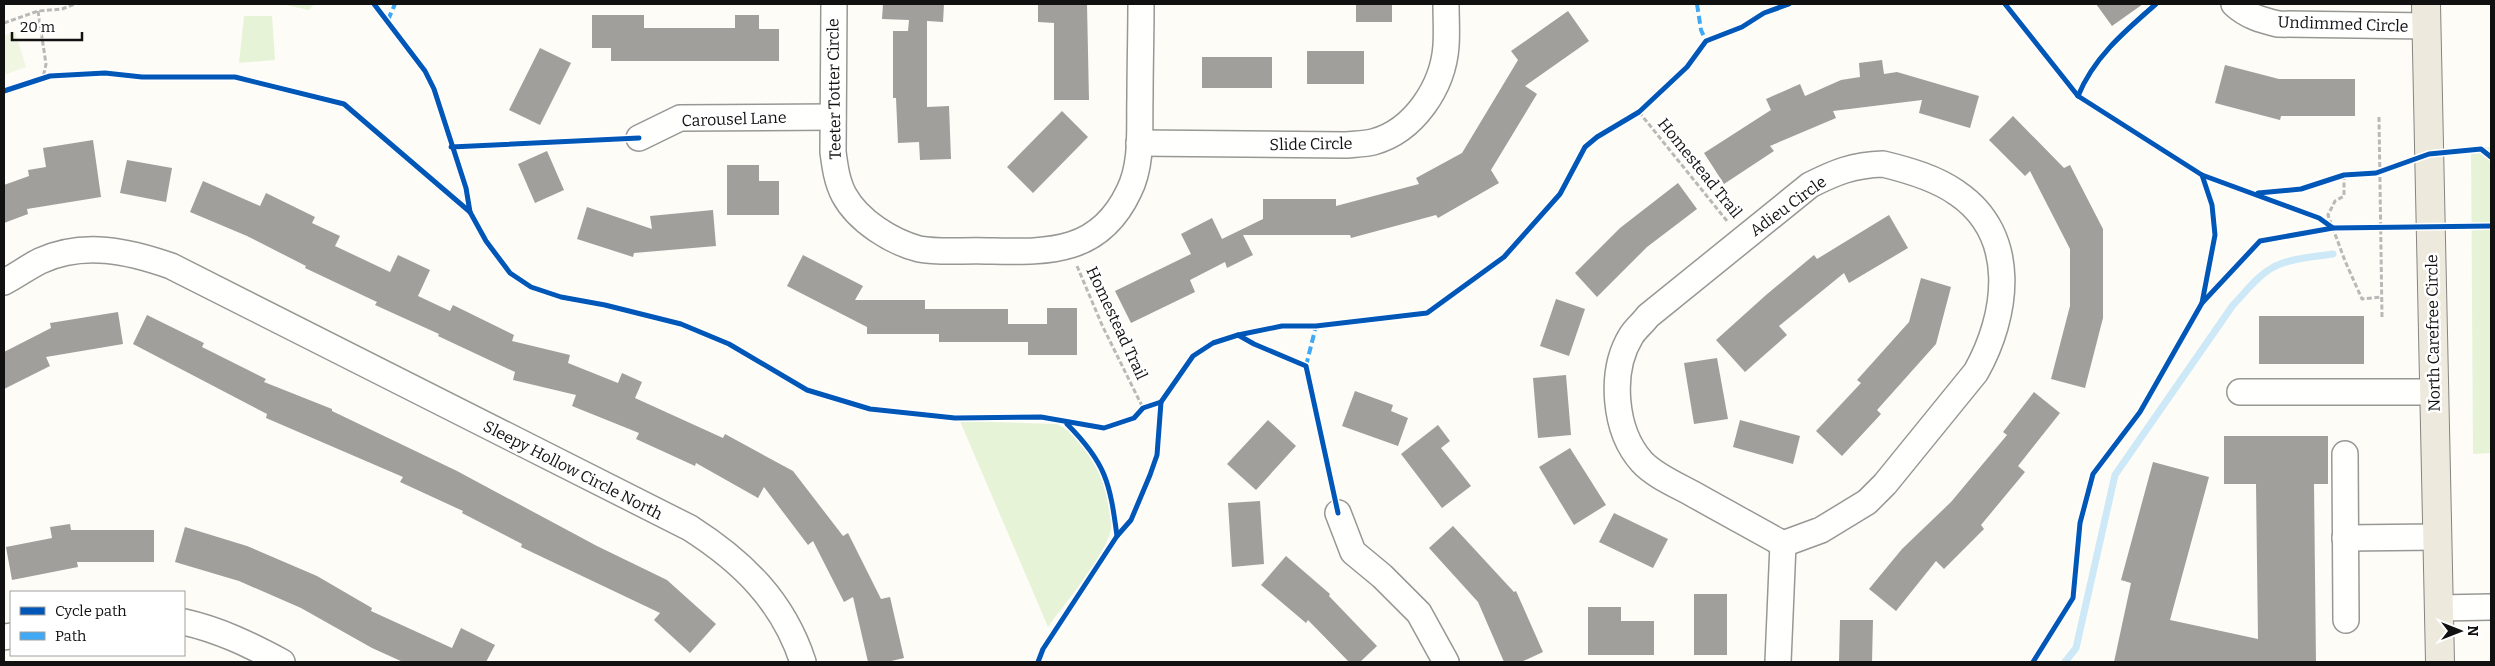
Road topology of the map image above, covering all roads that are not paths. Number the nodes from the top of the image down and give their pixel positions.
1 (834, 4) edge
2 (1141, 4) edge
3 (1446, 4) edge
4 (2234, 4) edge
5 (2426, 15) edge
6 (833, 117) junction
7 (639, 138) dead end
8 (1139, 143) junction
9 (4, 282) edge
10 (2240, 392) dead end
11 (2434, 392) junction
12 (2345, 454) dead end
13 (1338, 513) dead end
14 (2437, 537) junction
15 (2346, 538) junction
16 (1783, 544) junction
17 (2491, 607) edge
18 (2439, 608) junction
19 (2346, 620) dead end
20 (185, 622) edge
21 (282, 662) edge
22 (803, 662) edge
23 (1446, 662) edge
24 (1778, 662) edge
25 (2440, 662) edge

1 - 6 street, Teeter Totter Circle
2 - 8 street, Teeter Totter Circle
3 - 8 street, Slide Circle
4 - 5 street, Undimmed Circle
5 - 11 main road, North Carefree Circle
6 - 7 street, Carousel Lane
6 - 8 street, Teeter Totter Circle
9 - 22 street, Sleepy Hollow Circle North
10 - 11 street
11 - 14 main road, North Carefree Circle
12 - 15 street
13 - 23 street
14 - 15 street
14 - 18 main road, North Carefree Circle
15 - 19 street
16 - 16 street, Adieu Circle
16 - 24 street
17 - 18 street
18 - 25 main road, North Carefree Circle
20 - 21 street

